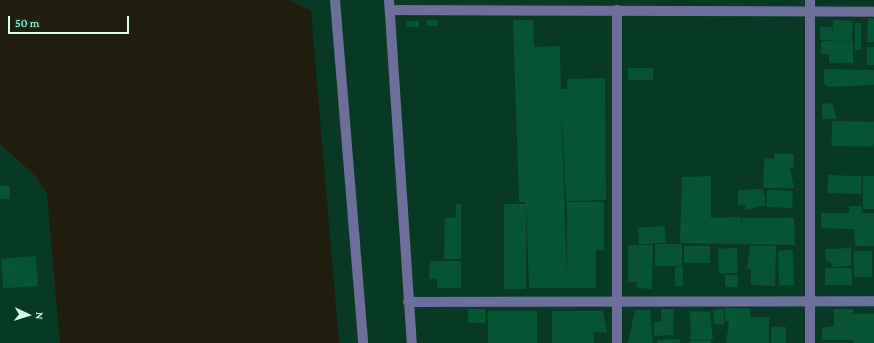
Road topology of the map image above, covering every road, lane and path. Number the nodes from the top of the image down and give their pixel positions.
1 (335, 0) edge
2 (810, 0) edge
3 (390, 5) edge
4 (617, 10) junction
5 (874, 12) edge
6 (810, 13) junction
7 (616, 299) junction
8 (408, 302) junction
9 (810, 302) junction
10 (874, 302) edge
11 (363, 343) edge
12 (412, 343) edge
13 (617, 343) edge
14 (810, 343) edge

1 - 11 street
2 - 6 street
3 - 4 street
3 - 8 street
4 - 6 street
4 - 7 street
5 - 6 street
6 - 9 street
7 - 8 street
7 - 9 street
7 - 13 street
8 - 12 street
9 - 10 street
9 - 14 street

